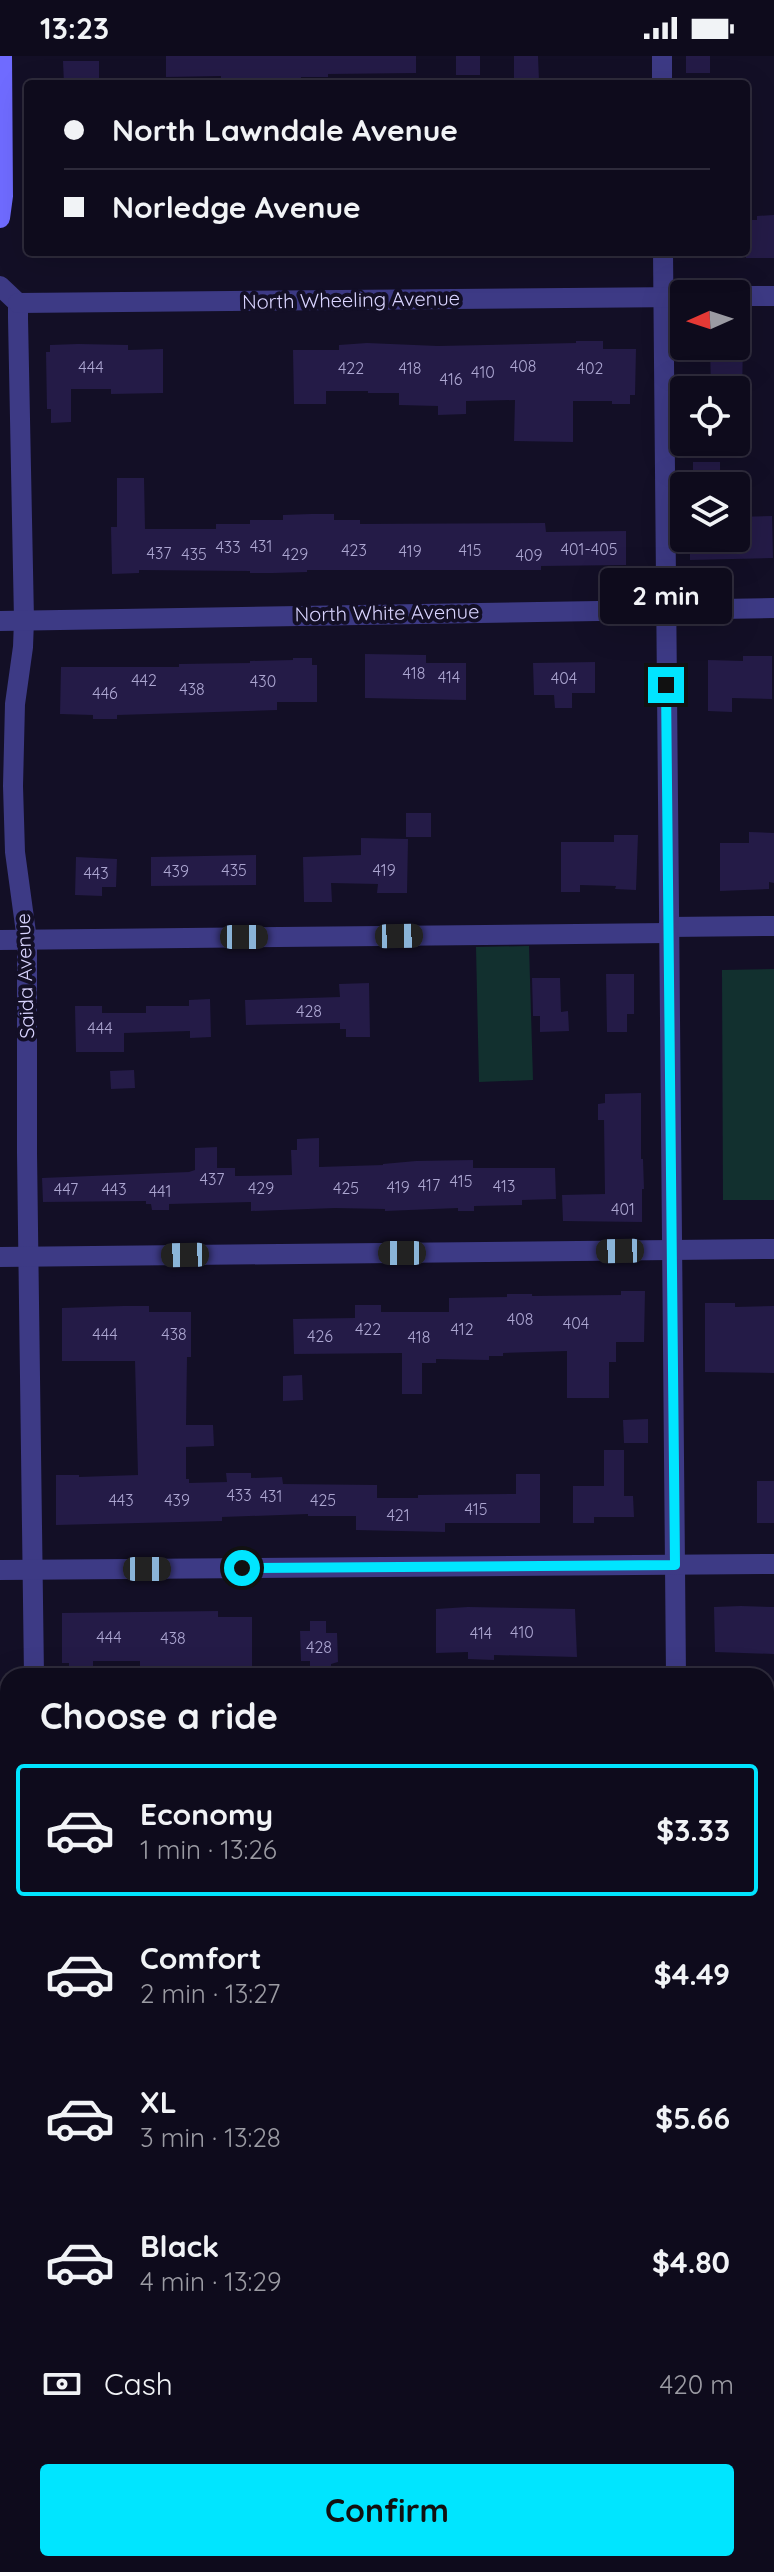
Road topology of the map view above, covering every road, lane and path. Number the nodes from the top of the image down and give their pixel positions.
1 (2, 56) edge
2 (662, 56) edge
3 (662, 80) edge
4 (0, 218) edge
5 (664, 256) edge
6 (670, 281) edge
7 (0, 286) edge
8 (750, 296) edge
9 (774, 296) edge
10 (670, 297) edge
11 (18, 303) junction
12 (672, 360) edge
13 (666, 608) junction
14 (774, 608) edge
15 (24, 620) junction
16 (0, 621) edge
17 (774, 926) edge
18 (668, 930) junction
19 (0, 940) edge
20 (27, 940) junction
21 (774, 1249) edge
22 (671, 1250) junction
23 (29, 1256) junction
24 (0, 1257) edge
25 (774, 1564) edge
26 (675, 1565) junction
27 (0, 1570) edge
28 (33, 1570) junction
29 (34, 1668) edge
30 (676, 1668) edge

1 - 4 street
2 - 3 street
5 - 6 street
7 - 11 street
8 - 9 street
10 - 11 street, North Wheeling Avenue
11 - 15 street, Saida Avenue
12 - 13 street
13 - 14 street, North White Avenue
13 - 15 street, North White Avenue
13 - 18 street
15 - 16 street, North White Avenue
15 - 20 street, Saida Avenue
17 - 18 street
18 - 20 street
18 - 22 street
19 - 20 street
20 - 23 street, Saida Avenue
21 - 22 street
22 - 23 street
22 - 26 street
23 - 24 street
23 - 28 street, Saida Avenue
25 - 26 street
26 - 28 street
26 - 30 street
27 - 28 street
28 - 29 street, Saida Avenue

